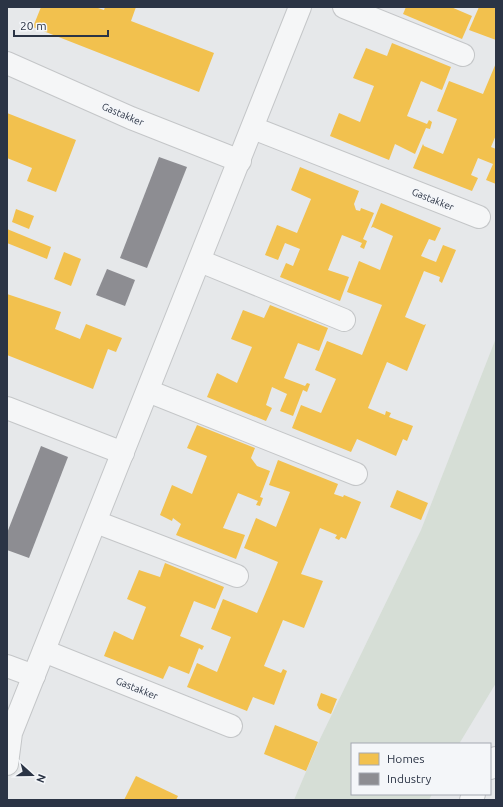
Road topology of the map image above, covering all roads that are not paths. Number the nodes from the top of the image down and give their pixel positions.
1 (300, 7) edge
2 (344, 7) edge
3 (463, 55) dead end
4 (7, 63) edge
5 (253, 128) junction
6 (240, 161) junction
7 (479, 217) dead end
8 (200, 261) junction
9 (344, 320) dead end
10 (148, 391) junction
11 (10, 409) edge
12 (123, 453) junction
13 (356, 474) dead end
14 (96, 522) junction
15 (237, 576) dead end
16 (44, 651) junction
17 (7, 666) edge
18 (34, 676) junction
19 (231, 726) dead end
20 (7, 764) edge

1 - 5 street
2 - 3 street
4 - 6 street, Gastakker
5 - 6 street
5 - 7 street, Gastakker
6 - 8 street
8 - 9 street
8 - 10 street
10 - 12 street
10 - 13 street
11 - 12 street
12 - 14 street
14 - 15 street
14 - 16 street
16 - 18 street
16 - 19 street, Gastakker
17 - 18 street
18 - 20 street

